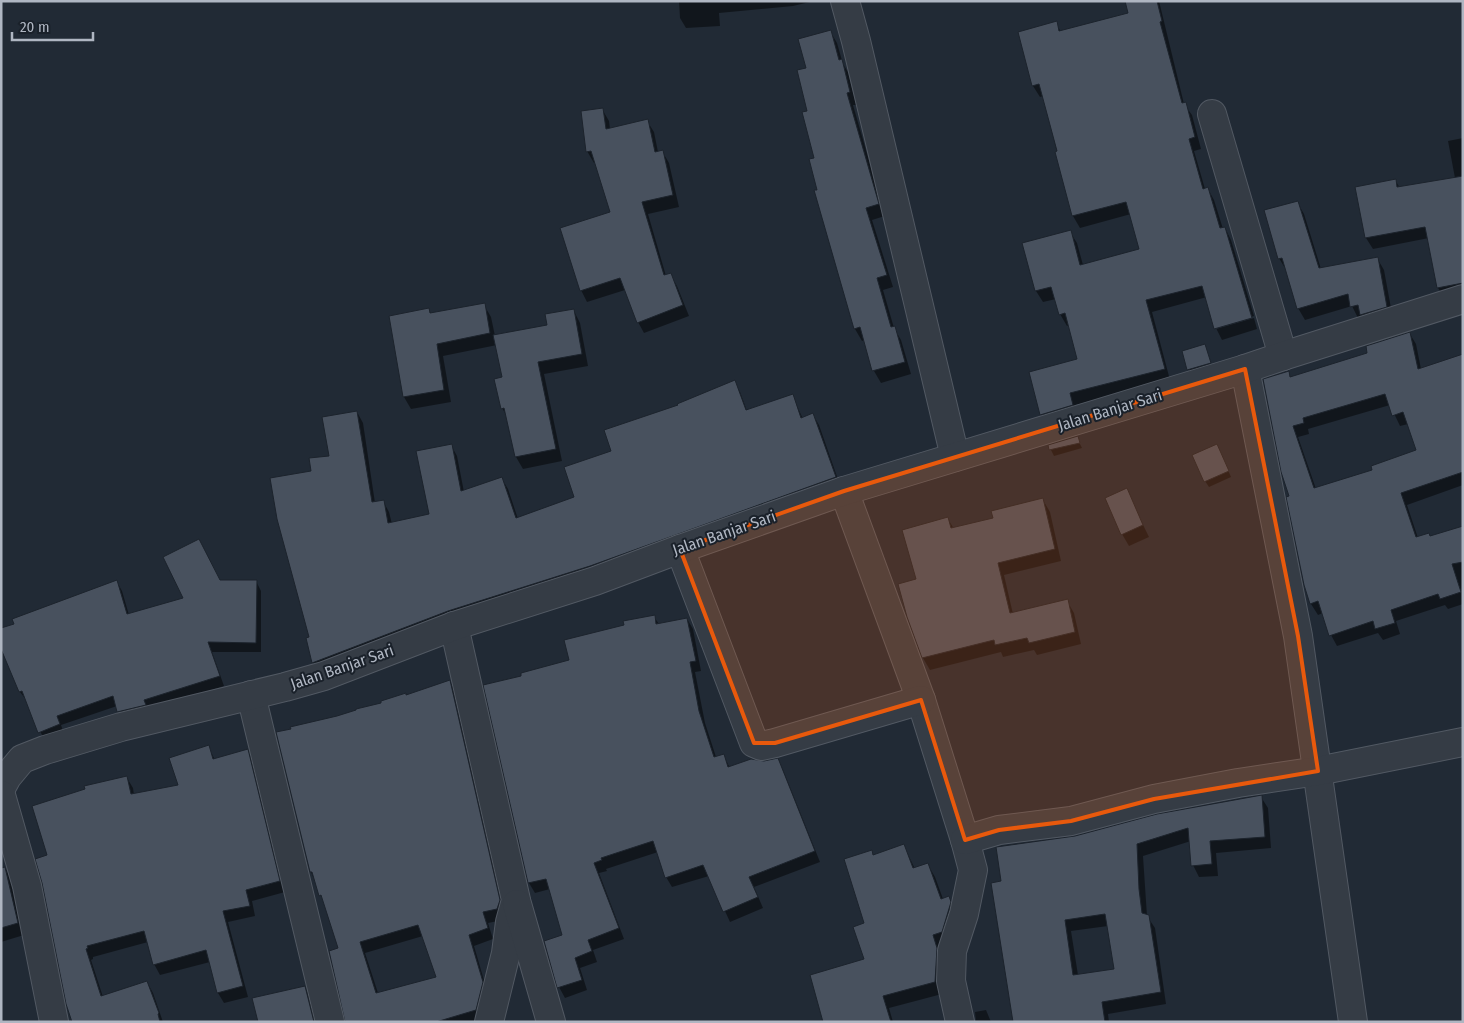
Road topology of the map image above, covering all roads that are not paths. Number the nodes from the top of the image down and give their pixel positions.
1 (845, 1) edge
2 (1212, 114) dead end
3 (1463, 299) edge
4 (1283, 356) junction
5 (1245, 369) junction
6 (955, 456) junction
7 (844, 491) junction
8 (680, 549) junction
9 (454, 626) junction
10 (252, 695) junction
11 (921, 700) junction
12 (1463, 742) edge
13 (1318, 771) junction
14 (1, 788) edge
15 (1, 795) edge
16 (965, 840) junction
17 (516, 900) junction
18 (54, 1022) edge
19 (330, 1022) edge
20 (489, 1022) edge
21 (551, 1022) edge
22 (960, 1022) edge
23 (1353, 1022) edge

1 - 6 street
2 - 4 street
3 - 4 street, Jalan Banjar Sari
4 - 5 street, Jalan Banjar Sari
5 - 6 street, Jalan Banjar Sari
5 - 13 street
6 - 7 street, Jalan Banjar Sari
7 - 8 street, Jalan Banjar Sari
7 - 11 street
8 - 9 street, Jalan Banjar Sari
8 - 11 street
9 - 10 street, Jalan Banjar Sari
9 - 17 street
10 - 14 street, Jalan Banjar Sari
10 - 19 street
11 - 16 street
12 - 13 street
13 - 16 street
13 - 23 street
15 - 18 street
16 - 22 street
17 - 20 street
17 - 21 street

